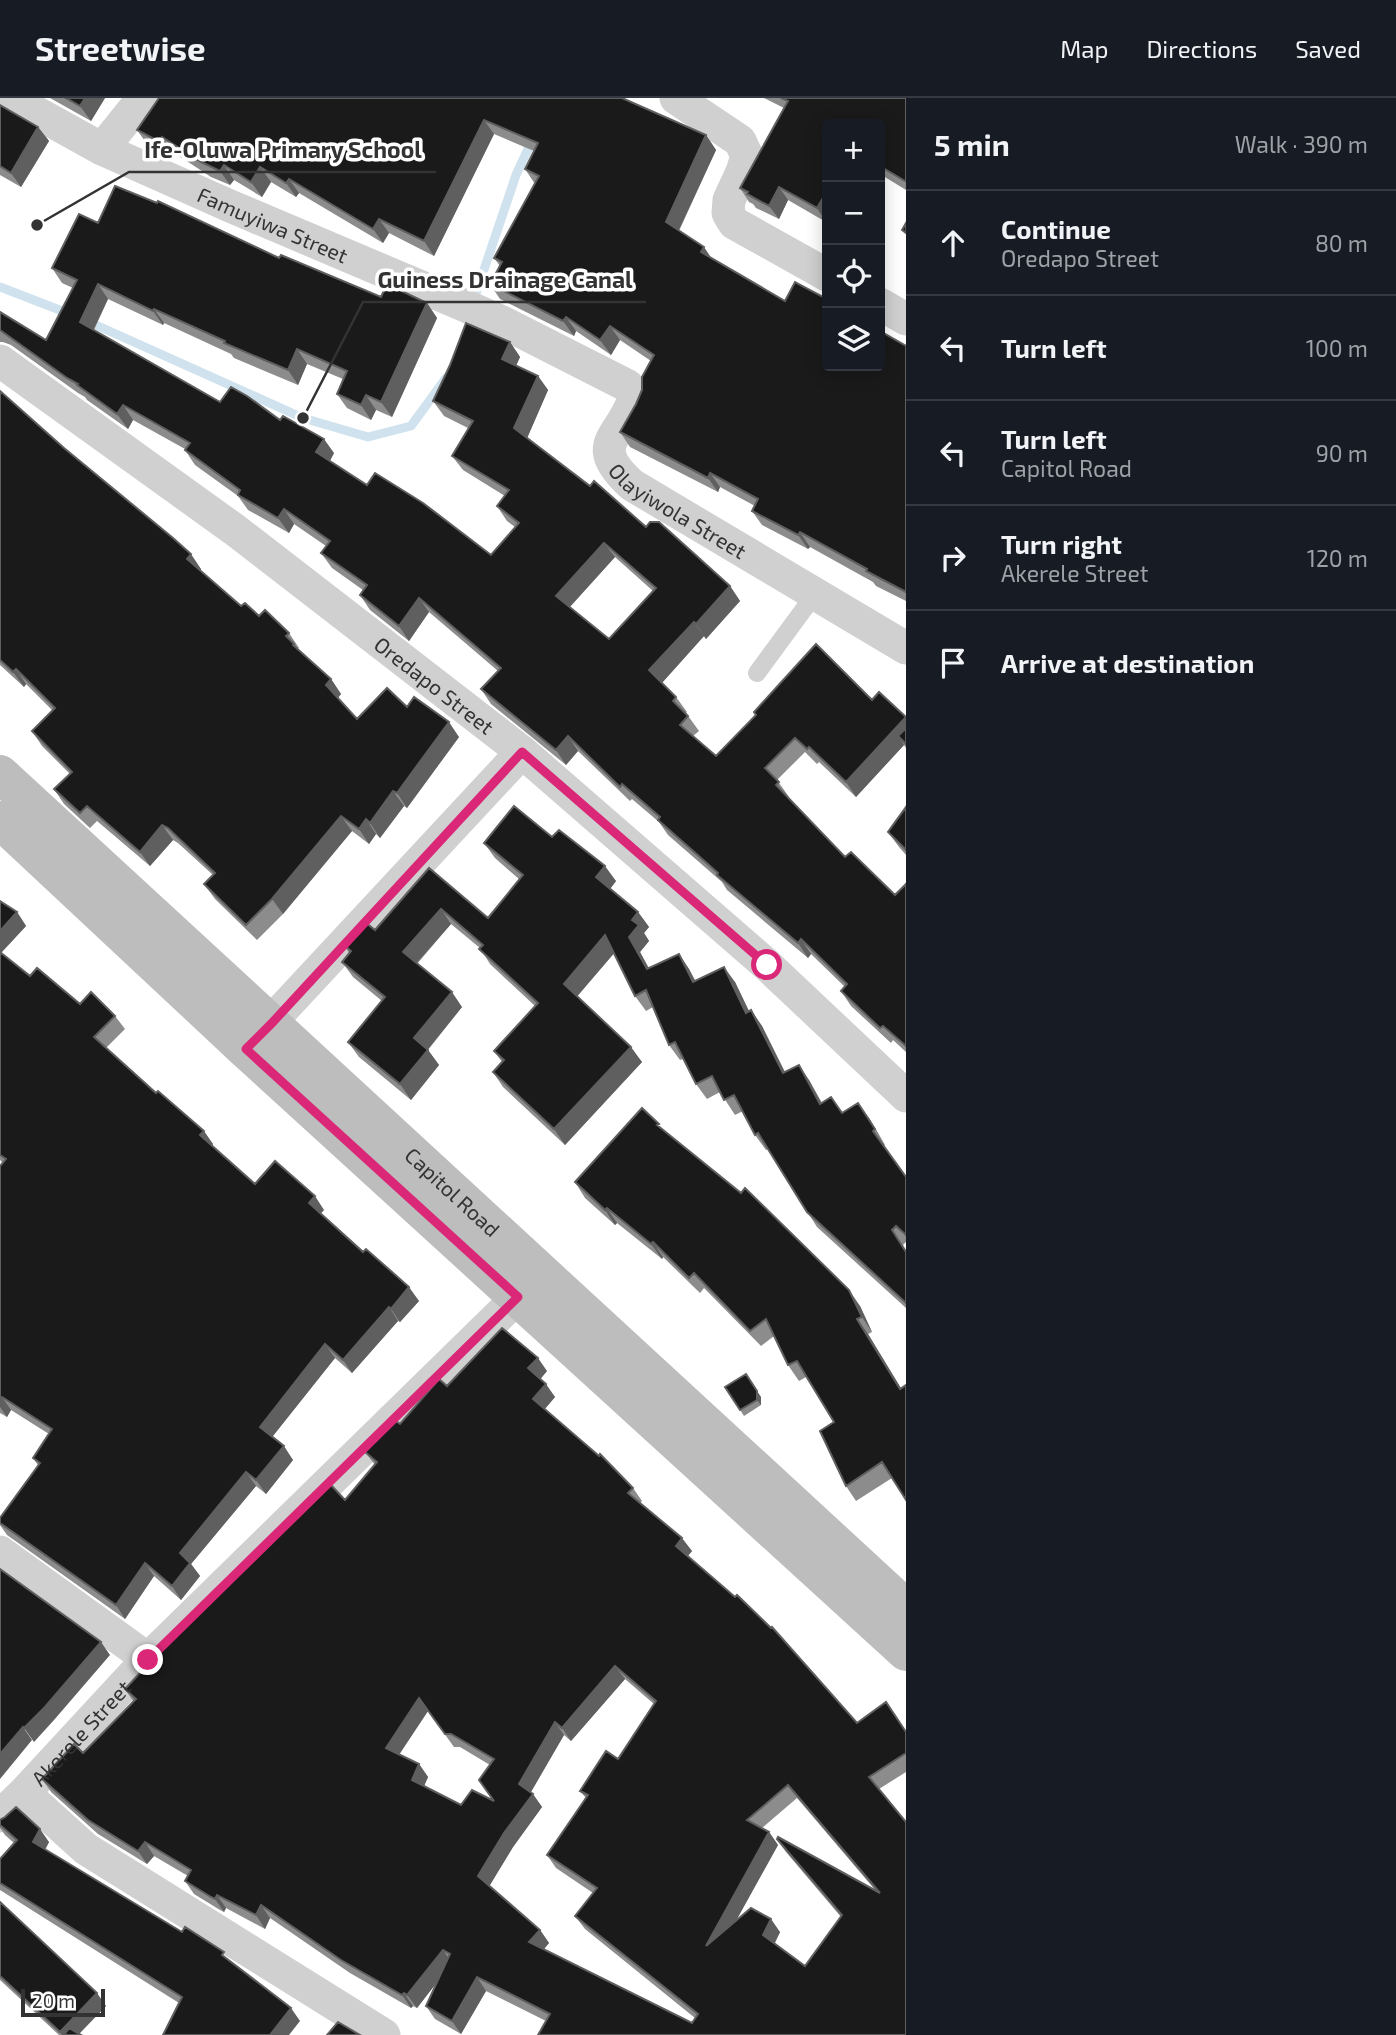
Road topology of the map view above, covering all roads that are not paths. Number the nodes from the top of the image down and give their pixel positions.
1 (10, 98) edge
2 (143, 98) edge
3 (676, 98) edge
4 (102, 149) junction
5 (822, 272) edge
6 (885, 307) edge
7 (906, 319) edge
8 (504, 323) joint
9 (0, 361) edge
10 (815, 594) junction
11 (906, 648) edge
12 (757, 673) dead end
13 (522, 752) junction
14 (0, 774) edge
15 (0, 820) edge
16 (259, 1036) junction
17 (906, 1096) edge
18 (518, 1297) junction
19 (0, 1552) edge
20 (906, 1608) edge
21 (906, 1652) edge
22 (148, 1660) junction
23 (24, 1793) junction
24 (0, 1816) edge
25 (384, 2035) edge

1 - 4 street, Famuyiwa Street
2 - 4 street
3 - 5 street
4 - 8 street, Famuyiwa Street
6 - 7 street
8 - 10 street, Olayiwola Street
9 - 13 street, Oredapo Street
10 - 11 street, Olayiwola Street
10 - 12 lane
13 - 16 street
13 - 17 street, Oredapo Street
14 - 16 main road, Capitol Road
15 - 16 main road, Capitol Road
16 - 18 main road, Capitol Road
16 - 20 main road, Capitol Road
18 - 21 main road, Capitol Road
18 - 22 street, Akerele Street
19 - 22 street
22 - 23 street, Akerele Street
23 - 24 street, Akerele Street
23 - 25 street

